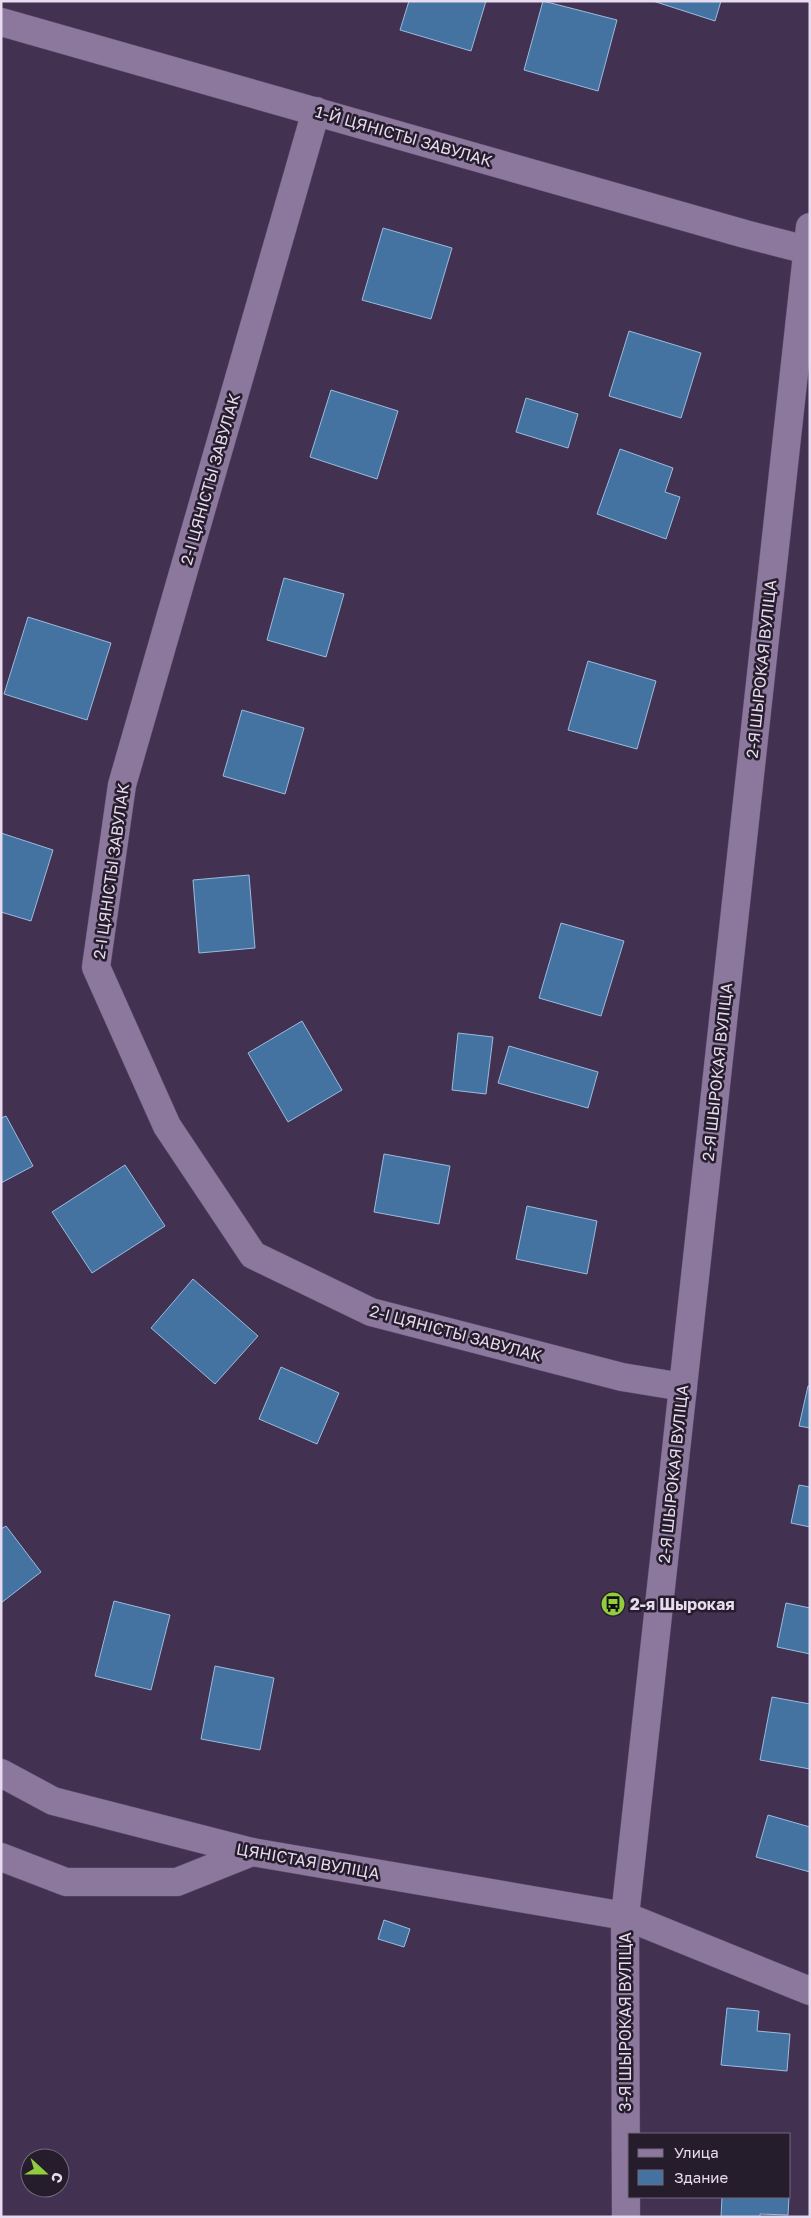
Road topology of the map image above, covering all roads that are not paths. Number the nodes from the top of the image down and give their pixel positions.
1 (1, 22) edge
2 (316, 111) junction
3 (808, 238) edge
4 (683, 1387) junction
5 (1, 1773) edge
6 (252, 1852) junction
7 (1, 1858) edge
8 (625, 1916) junction
9 (810, 1991) edge
10 (626, 2217) edge

1 - 2 street, 1-Й ЦЯНІСТЫ ЗАВУЛАК
2 - 3 street, 1-Й ЦЯНІСТЫ ЗАВУЛАК
2 - 4 street, 2-І ЦЯНІСТЫ ЗАВУЛАК
3 - 4 street, 2-Я ШЫРОКАЯ ВУЛІЦА
4 - 8 street, 2-Я ШЫРОКАЯ ВУЛІЦА
5 - 6 street, ЦЯНІСТАЯ ВУЛІЦА
6 - 7 street
6 - 8 street, ЦЯНІСТАЯ ВУЛІЦА
8 - 9 street, ЦЯНІСТАЯ ВУЛІЦА
8 - 10 street, 3-Я ШЫРОКАЯ ВУЛІЦА

